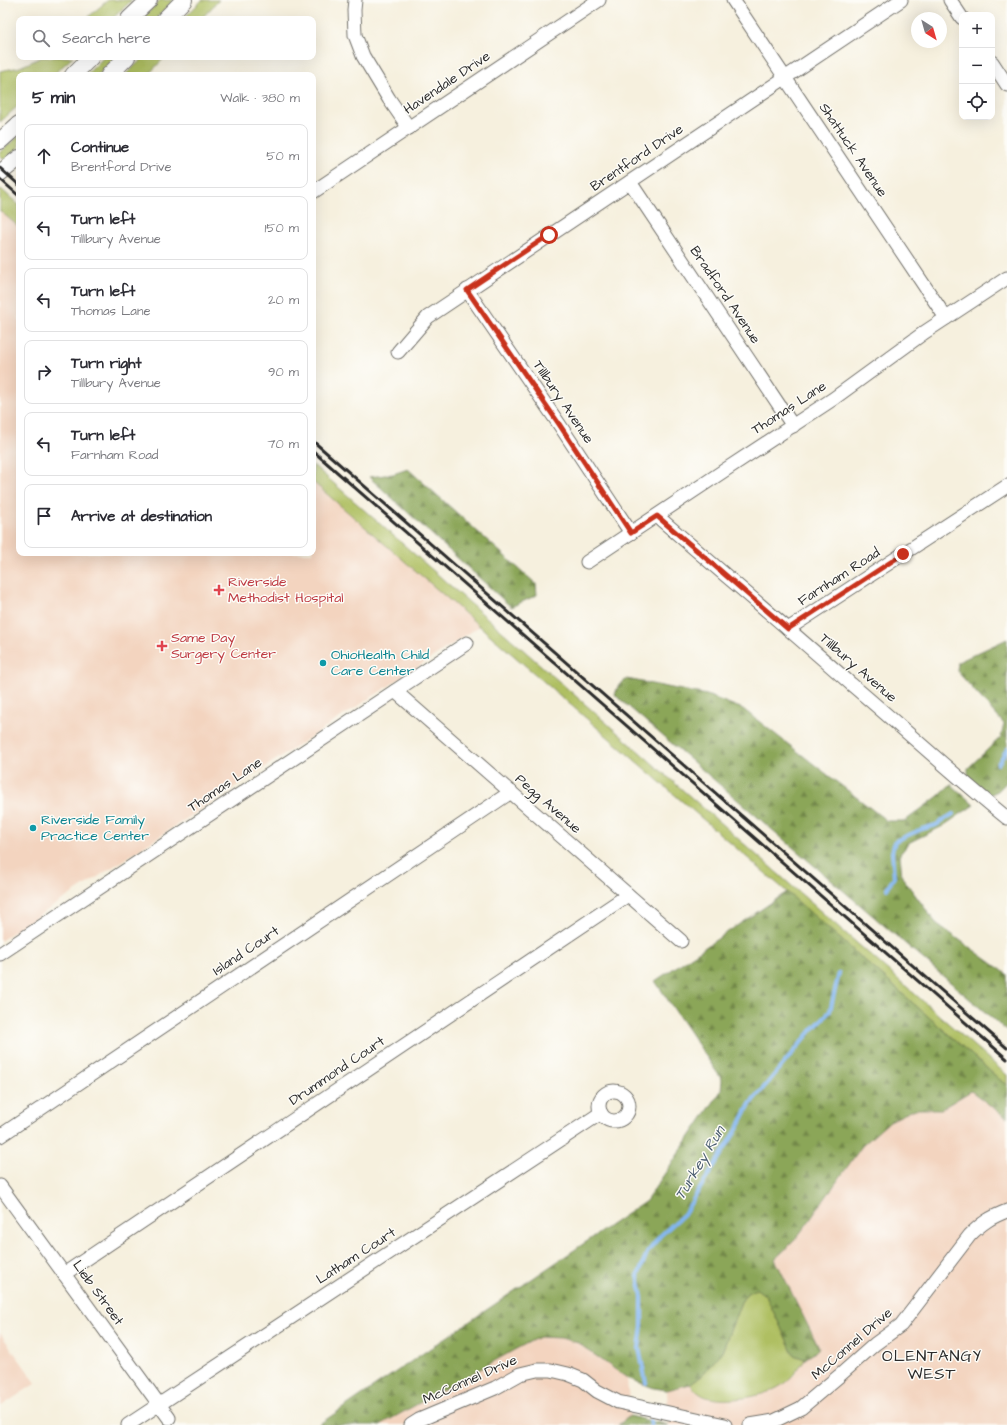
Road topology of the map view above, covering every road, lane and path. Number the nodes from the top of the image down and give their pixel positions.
1 (149, 0) edge
2 (184, 0) edge
3 (355, 0) edge
4 (599, 0) edge
5 (733, 0) edge
6 (901, 0) edge
7 (950, 0) edge
8 (959, 14) edge
9 (132, 16) edge
10 (168, 16) edge
11 (88, 60) edge
12 (124, 60) edge
13 (995, 67) edge
14 (76, 72) edge
15 (112, 72) edge
16 (785, 78) junction
17 (1007, 85) edge
18 (16, 127) edge
19 (409, 128) junction
20 (0, 141) edge
21 (16, 160) edge
22 (0, 173) edge
23 (630, 182) junction
24 (316, 190) edge
25 (1007, 278) edge
26 (467, 290) junction
27 (946, 318) junction
28 (398, 352) dead end
29 (793, 426) junction
30 (1007, 486) edge
31 (657, 516) junction
32 (631, 533) junction
33 (587, 562) dead end
34 (788, 629) junction
35 (467, 643) dead end
36 (395, 691) junction
37 (511, 792) junction
38 (1007, 818) edge
39 (628, 895) junction
40 (681, 941) dead end
41 (0, 954) edge
42 (601, 1113) dead end
43 (0, 1136) edge
44 (0, 1186) edge
45 (1007, 1211) edge
46 (64, 1274) junction
47 (159, 1404) junction
48 (169, 1418) dead end
49 (128, 1425) edge
50 (411, 1425) edge
51 (725, 1425) edge
52 (750, 1425) edge

1 - 9 main road
2 - 10 main road
3 - 19 street
4 - 19 street, Havendale Drive
5 - 16 street, Shattuck Avenue
6 - 16 street, Brentford Drive
7 - 8 street
11 - 14 main road
12 - 15 main road
13 - 17 street
16 - 23 street, Brentford Drive
16 - 27 street, Shattuck Avenue
18 - 20 main road
19 - 24 street, Havendale Drive
21 - 22 main road
23 - 26 street, Brentford Drive
23 - 29 street, Bradford Avenue
25 - 27 street, Thomas Lane
26 - 28 street, Brentford Drive
26 - 32 street, Tillbury Avenue
27 - 29 street, Thomas Lane
29 - 31 street, Thomas Lane
30 - 34 street, Farnham Road
31 - 32 street, Thomas Lane
31 - 34 street, Tillbury Avenue
32 - 33 street, Thomas Lane
34 - 38 street, Tillbury Avenue
35 - 36 street, Thomas Lane
36 - 37 street, Pegg Avenue
36 - 41 street, Thomas Lane
37 - 39 street, Pegg Avenue
37 - 43 street, Island Court
39 - 40 street, Pegg Avenue
39 - 46 street, Drummond Court
42 - 47 street, Latham Court
44 - 46 street, Lieb Street
45 - 52 street, McConnel Drive
46 - 47 street, Lieb Street
47 - 48 street, Lieb Street
47 - 49 street, Latham Court
50 - 51 street, McConnel Drive

